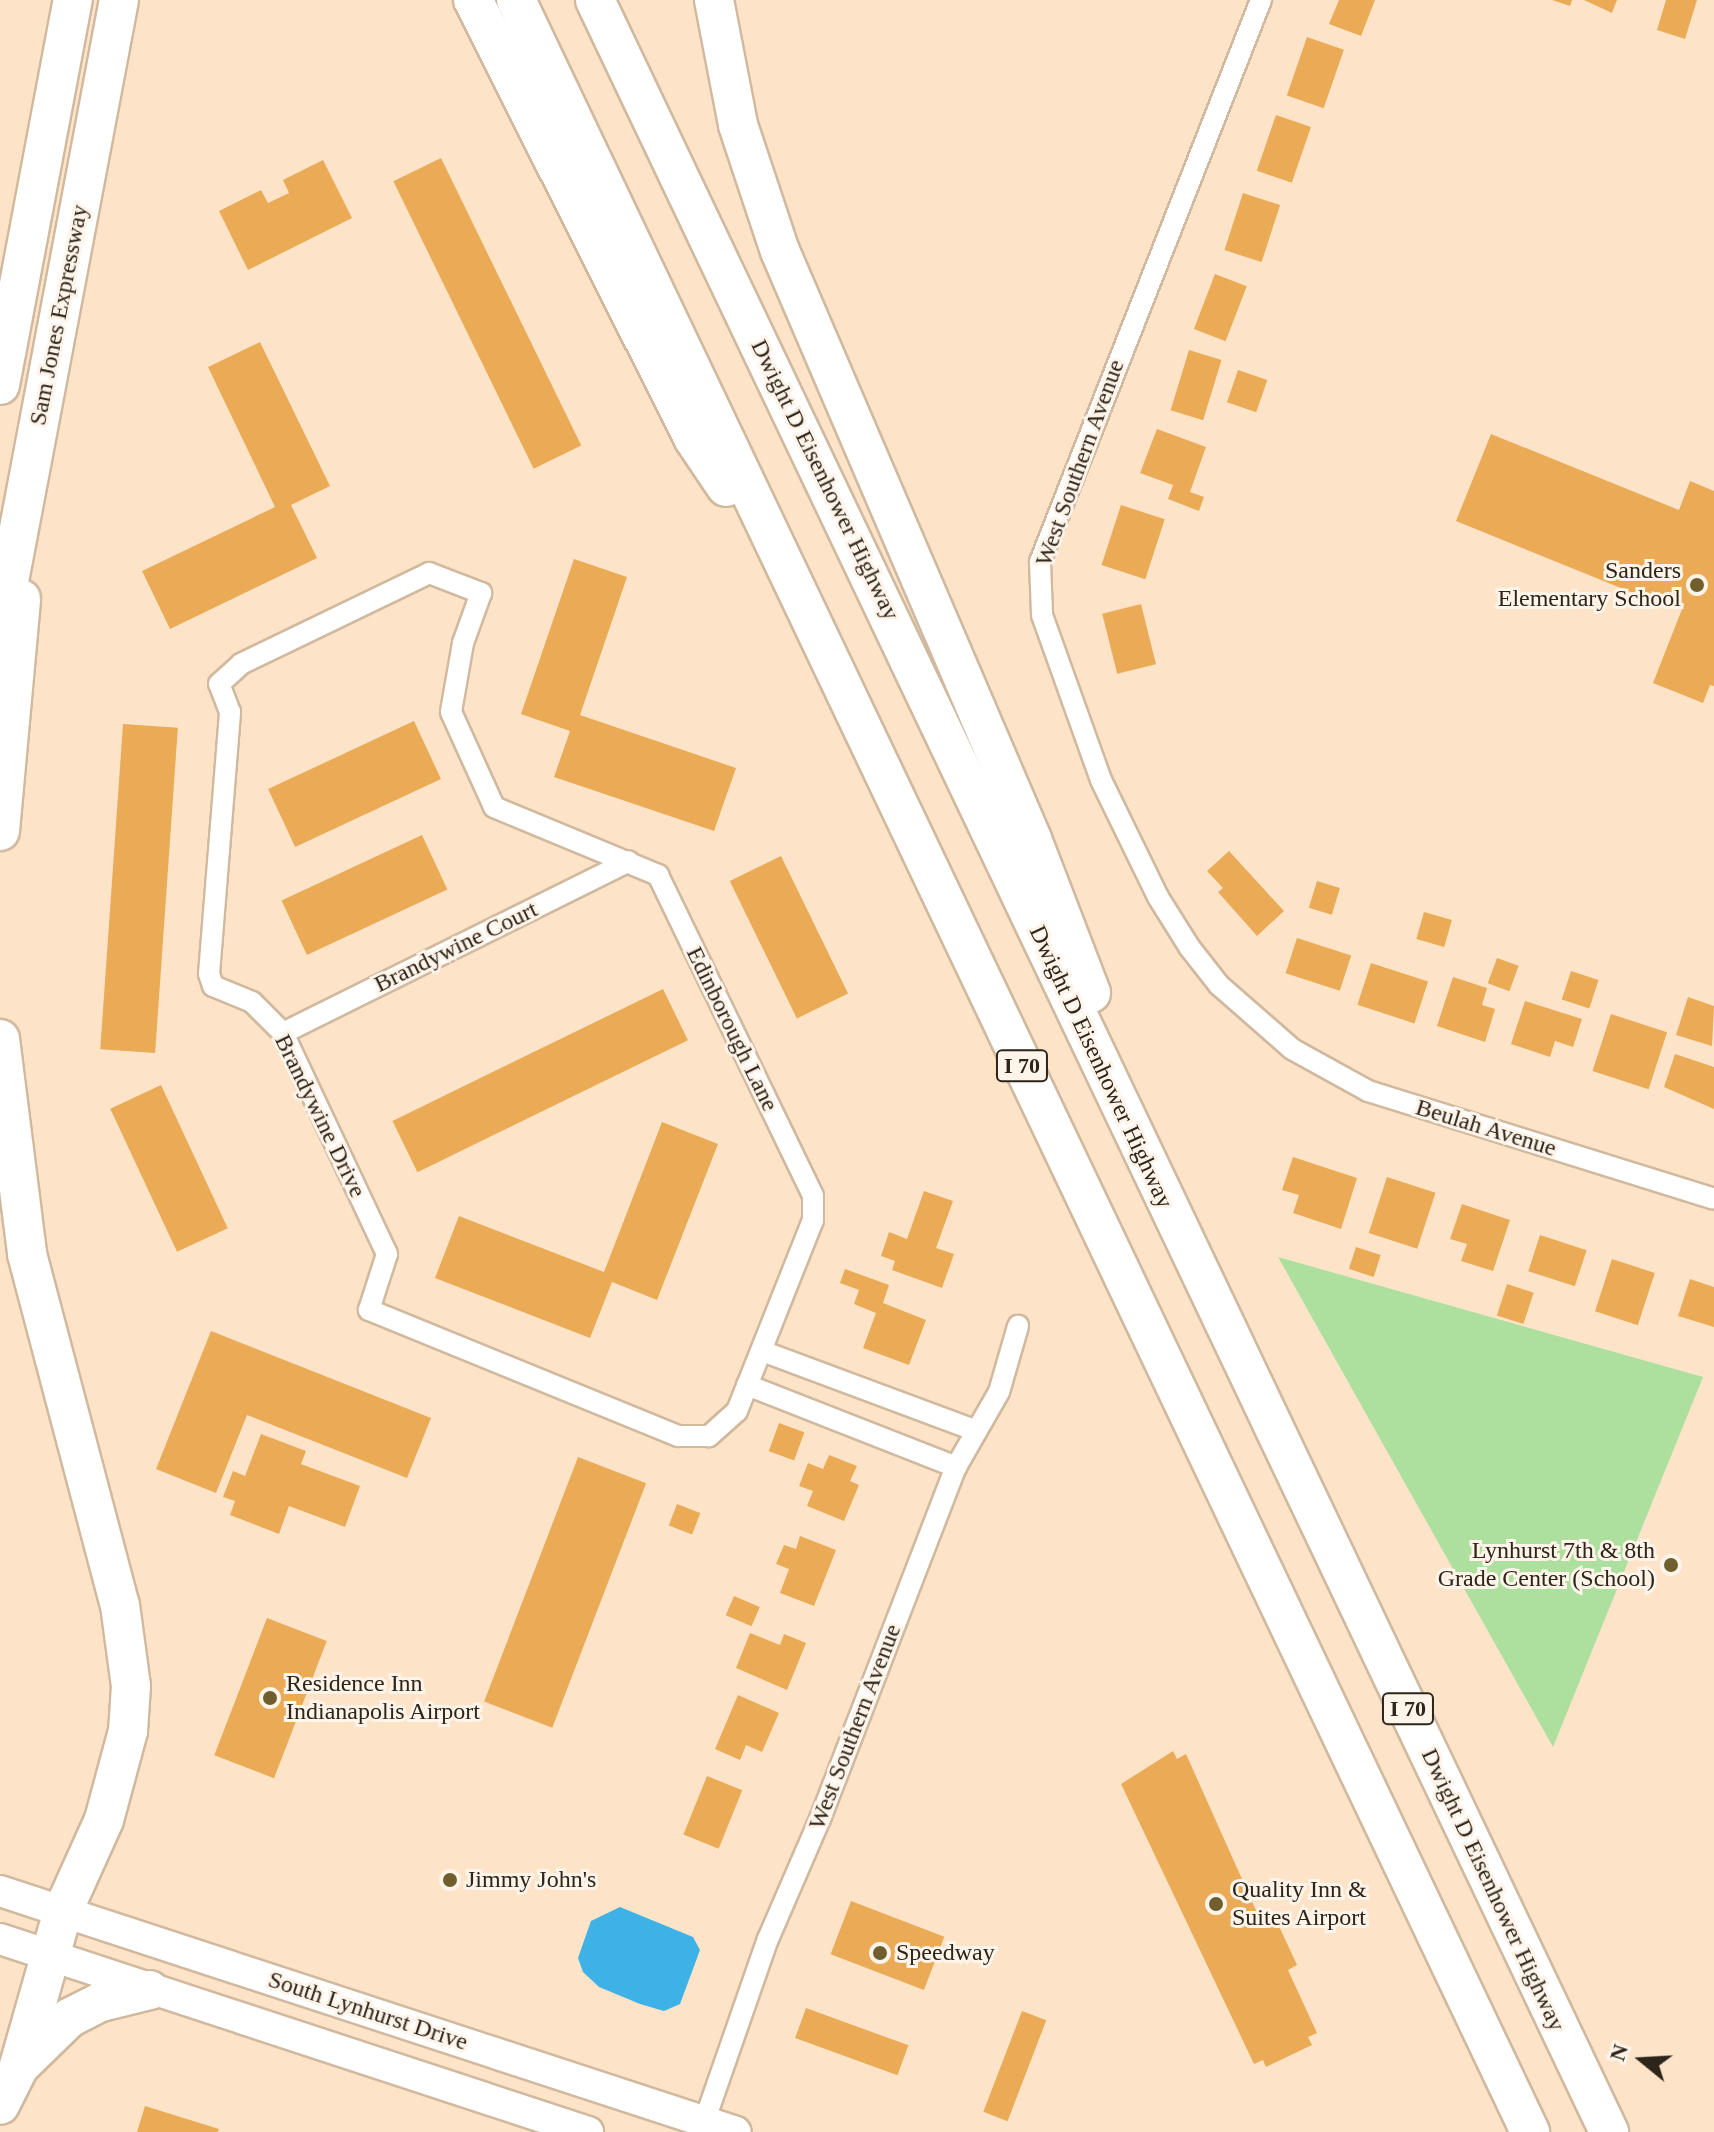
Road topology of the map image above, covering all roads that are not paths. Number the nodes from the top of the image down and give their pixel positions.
1 (73, 0) edge
2 (119, 0) edge
3 (473, 0) edge
4 (516, 0) edge
5 (595, 0) edge
6 (714, 0) edge
7 (1261, 0) edge
8 (0, 385) edge
9 (30, 472) junction
10 (794, 588) junction
11 (481, 593) joint
12 (0, 629) edge
13 (0, 831) edge
14 (629, 861) junction
15 (1269, 1032) joint
16 (283, 1033) junction
17 (0, 1039) edge
18 (1159, 1193) junction
19 (1714, 1199) edge
20 (1018, 1326) dead end
21 (762, 1351) junction
22 (747, 1385) junction
23 (974, 1430) junction
24 (956, 1467) junction
25 (0, 1891) edge
26 (63, 1911) junction
27 (0, 1939) edge
28 (48, 1955) junction
29 (150, 1990) junction
30 (18, 2069) junction
31 (0, 2105) edge
32 (702, 2126) edge
33 (588, 2132) edge
34 (736, 2132) edge
35 (1530, 2132) edge
36 (1609, 2132) edge

1 - 8 highway, Sam Jones Expressway
2 - 9 highway, Sam Jones Expressway
3 - 10 highway
4 - 10 highway, I 70
5 - 18 highway, Dwight D Eisenhower Highway / I 70
6 - 18 highway
7 - 15 street, West Southern Avenue
9 - 12 highway, Sam Jones Expressway
9 - 13 highway
10 - 35 highway, I 70
11 - 14 street, Edinborough Lane
11 - 16 street, Brandywine Drive
14 - 16 street, Brandywine Court
14 - 21 street, Edinborough Lane
15 - 19 street, Beulah Avenue
16 - 22 street, Brandywine Drive
17 - 26 highway
18 - 36 highway, Dwight D Eisenhower Highway / I 70
20 - 23 street, West Southern Avenue
21 - 22 street, Brandywine Drive
21 - 23 street
22 - 24 street
23 - 24 street, West Southern Avenue
24 - 32 street, West Southern Avenue
25 - 26 main road, South Lynhurst Drive
26 - 28 highway
26 - 32 main road, South Lynhurst Drive
27 - 28 main road, South Lynhurst Drive
28 - 29 main road, South Lynhurst Drive
28 - 30 highway
29 - 30 highway
29 - 33 main road, South Lynhurst Drive
30 - 31 highway
32 - 34 main road, South Lynhurst Drive

